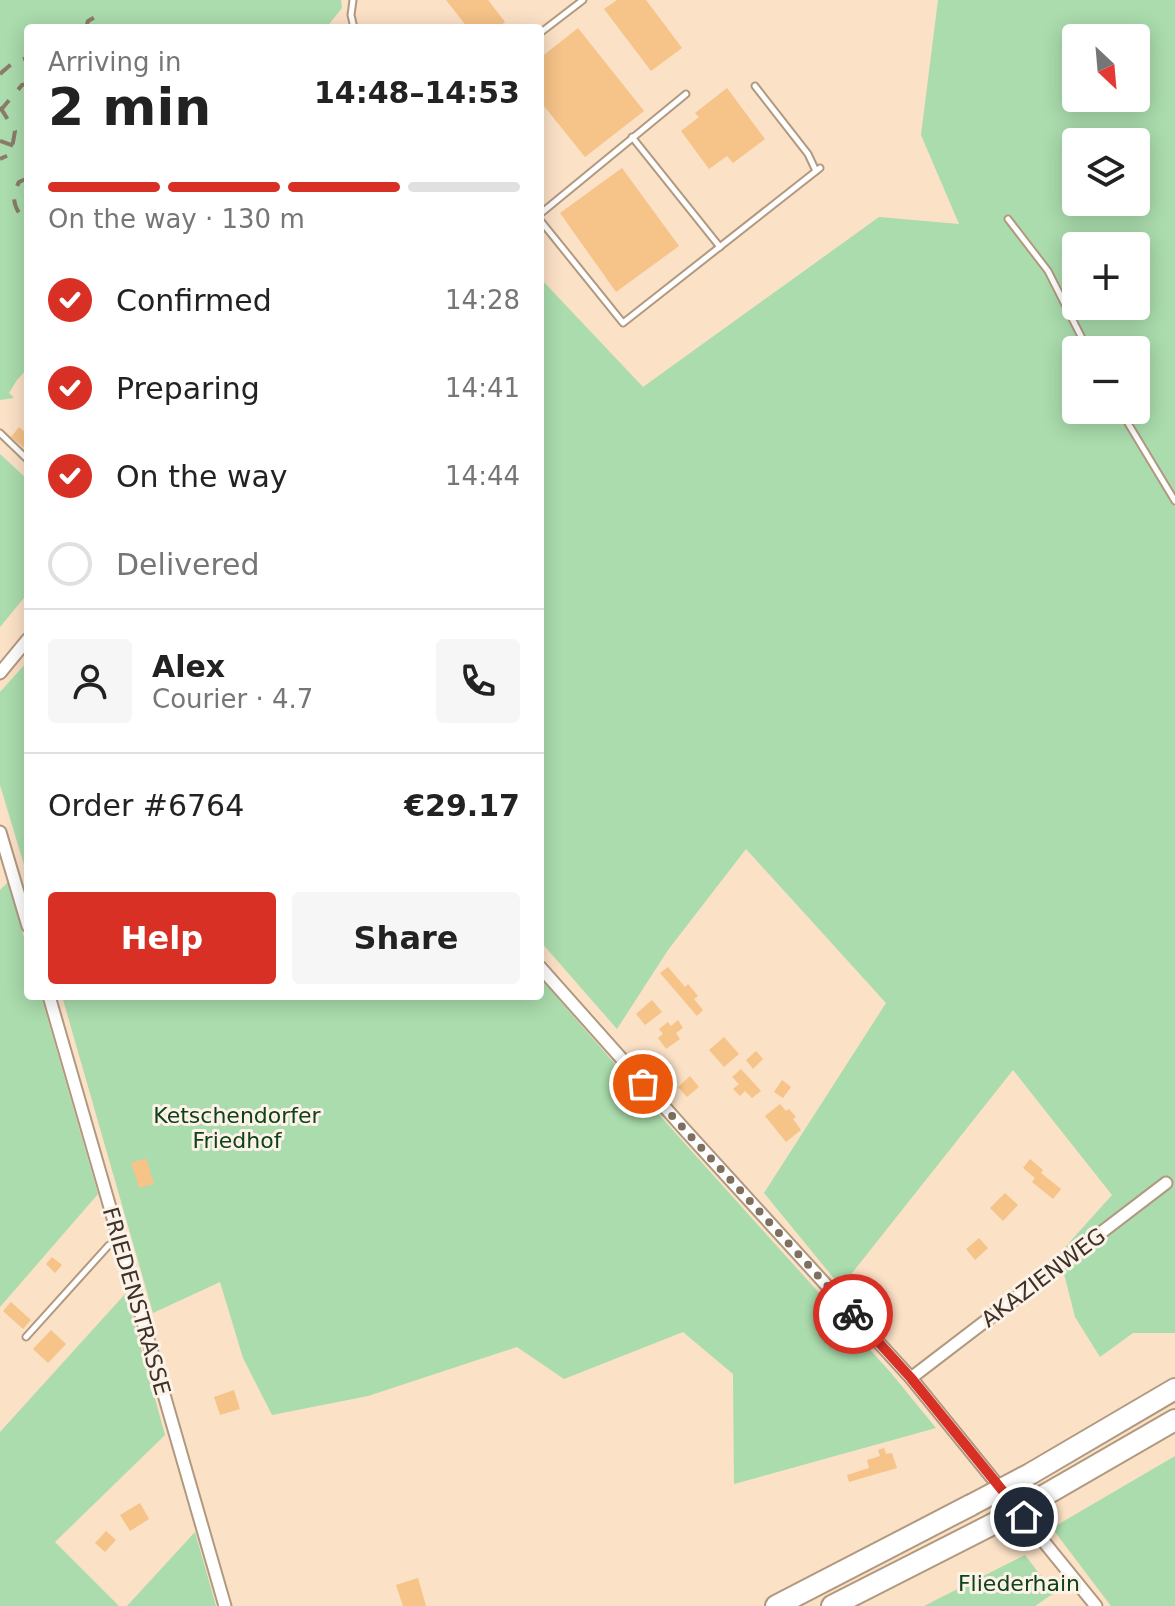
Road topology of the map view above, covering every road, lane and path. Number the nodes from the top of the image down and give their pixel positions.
1 (353, 0) edge
2 (583, 0) edge
3 (353, 24) edge
4 (544, 30) edge
5 (755, 86) dead end
6 (686, 94) dead end
7 (632, 137) junction
8 (544, 214) edge
9 (1008, 219) dead end
10 (544, 222) edge
11 (720, 247) junction
12 (1081, 336) edge
13 (1128, 424) edge
14 (0, 433) edge
15 (24, 456) edge
16 (1175, 501) edge
17 (24, 644) edge
18 (0, 673) edge
19 (0, 832) edge
20 (24, 913) edge
21 (544, 971) edge
22 (50, 1000) edge
23 (1170, 1180) edge
24 (119, 1241) junction
25 (26, 1337) dead end
26 (911, 1378) junction
27 (1175, 1389) edge
28 (1175, 1420) edge
29 (225, 1606) edge
30 (776, 1606) edge
31 (832, 1606) edge
32 (1096, 1606) edge

1 - 3 lane
2 - 4 lane
5 - 11 lane
6 - 7 lane
7 - 8 lane
7 - 11 lane
9 - 12 lane
10 - 11 lane
13 - 16 lane
14 - 15 lane
17 - 18 street
19 - 20 street
21 - 26 street
22 - 24 street, FRIEDENSTRASSE
23 - 26 street, AKAZIENWEG
24 - 25 lane
24 - 29 street, FRIEDENSTRASSE
26 - 32 street
27 - 30 highway, bridge
28 - 31 highway, bridge

